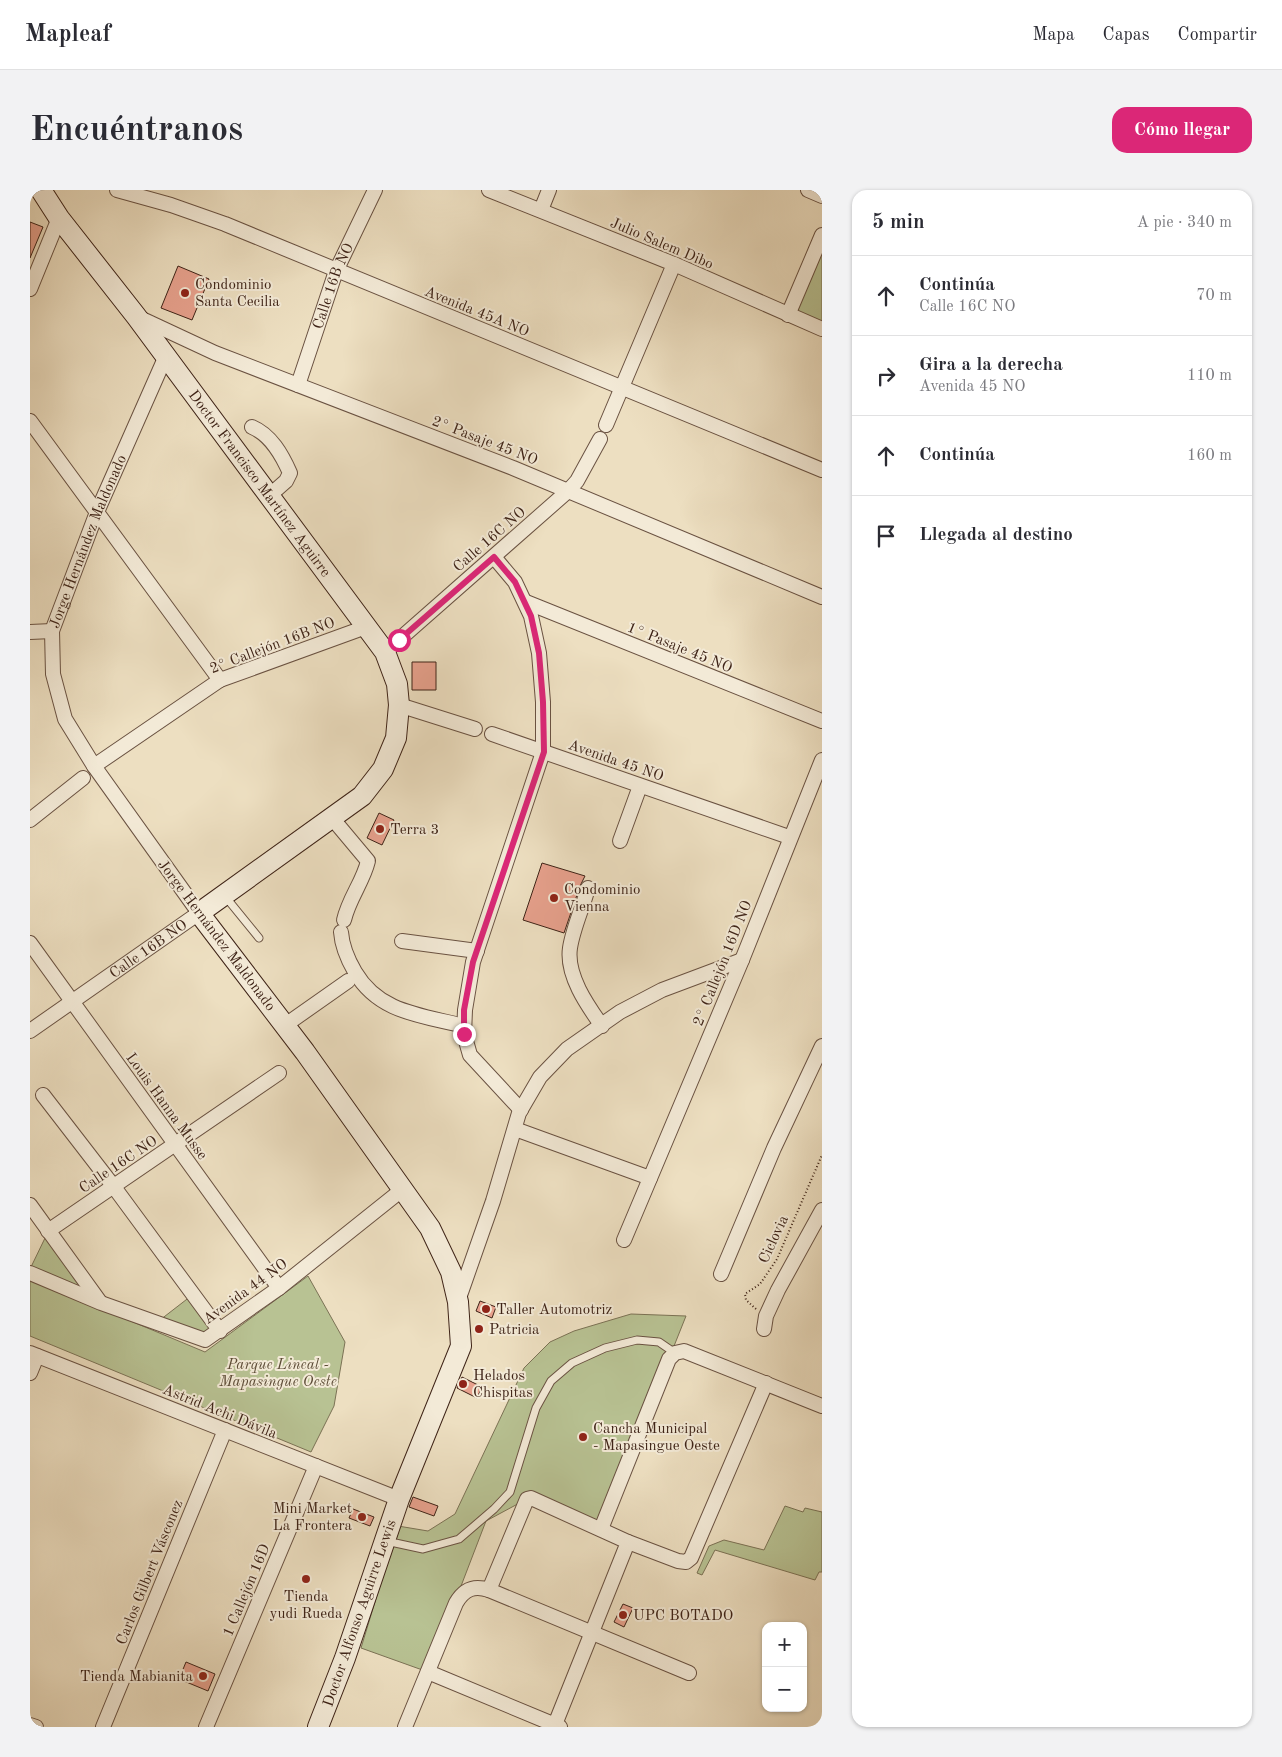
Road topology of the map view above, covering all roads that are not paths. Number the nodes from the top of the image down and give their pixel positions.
1 (41, 190) edge
2 (117, 190) edge
3 (374, 190) edge
4 (489, 190) edge
5 (549, 190) edge
6 (808, 190) edge
7 (822, 196) edge
8 (541, 210) junction
9 (59, 218) junction
10 (822, 234) edge
11 (674, 264) junction
12 (336, 271) junction
13 (30, 289) edge
14 (788, 314) junction
15 (136, 316) junction
16 (822, 329) edge
17 (165, 358) junction
18 (298, 385) junction
19 (621, 386) junction
20 (30, 421) edge
21 (606, 425) dead end
22 (252, 427) dead end
23 (600, 439) dead end
24 (822, 470) edge
25 (568, 491) junction
26 (268, 496) junction
27 (96, 512) junction
28 (494, 557) junction
29 (822, 597) edge
30 (526, 602) junction
31 (366, 626) junction
32 (52, 631) junction
33 (30, 632) edge
34 (385, 652) junction
35 (220, 680) junction
36 (399, 705) junction
37 (822, 721) edge
38 (475, 729) dead end
39 (492, 734) dead end
40 (544, 752) junction
41 (822, 760) edge
42 (94, 766) junction
43 (83, 778) dead end
44 (640, 786) junction
45 (362, 796) joint
46 (332, 818) junction
47 (30, 820) edge
48 (789, 837) junction
49 (620, 841) dead end
50 (588, 888) dead end
51 (224, 895) junction
52 (199, 913) junction
53 (260, 938) dead end
54 (402, 941) dead end
55 (30, 943) edge
56 (477, 951) junction
57 (742, 960) junction
58 (348, 981) dead end
59 (73, 1002) junction
60 (284, 1026) junction
61 (464, 1026) junction
62 (602, 1026) junction
63 (30, 1031) edge
64 (822, 1046) edge
65 (279, 1073) dead end
66 (43, 1095) dead end
67 (521, 1110) junction
68 (515, 1129) junction
69 (174, 1145) junction
70 (650, 1178) junction
71 (114, 1187) junction
72 (403, 1190) junction
73 (30, 1205) edge
74 (822, 1210) edge
75 (48, 1231) junction
76 (624, 1240) dead end
77 (30, 1272) edge
78 (721, 1274) dead end
79 (279, 1288) junction
80 (458, 1302) junction
81 (101, 1304) junction
82 (765, 1322) road end
83 (220, 1331) junction
84 (675, 1353) junction
85 (34, 1354) edge
86 (30, 1373) edge
87 (766, 1383) junction
88 (822, 1406) edge
89 (224, 1430) junction
90 (316, 1466) junction
91 (399, 1499) junction
92 (600, 1529) junction
93 (385, 1541) junction
94 (628, 1542) junction
95 (489, 1590) junction
96 (593, 1633) junction
97 (428, 1672) junction
98 (689, 1673) dead end
99 (30, 1724) edge
100 (556, 1726) edge
101 (36, 1727) edge
102 (103, 1727) edge
103 (206, 1727) edge
104 (318, 1727) edge
105 (406, 1727) edge

1 - 9 street, Doctor Francisco Martínez Aguirre
2 - 12 street, Avenida 45A NO
3 - 12 street, Calle 16B NO
4 - 8 street, Julio Salem Dibo
5 - 8 street
6 - 7 street
8 - 11 street, Julio Salem Dibo
9 - 13 street
9 - 15 street, Doctor Francisco Martínez Aguirre
10 - 14 street
11 - 14 street, Julio Salem Dibo
11 - 19 street
12 - 18 street, Calle 16B NO
12 - 19 street, Avenida 45A NO
14 - 16 street, Julio Salem Dibo
15 - 17 street, Doctor Francisco Martínez Aguirre
15 - 18 street, 2° Pasaje 45 NO
17 - 26 street, Doctor Francisco Martínez Aguirre
17 - 27 street, Jorge Hernández Maldonado
18 - 25 street, 2° Pasaje 45 NO
19 - 21 street
19 - 24 street, Avenida 45A NO
20 - 27 street
22 - 26 street
23 - 25 street, Calle 16C NO
25 - 28 street, Calle 16C NO
25 - 29 street, 2° Pasaje 45 NO
26 - 31 street, Doctor Francisco Martínez Aguirre
27 - 32 street, Jorge Hernández Maldonado
27 - 35 street
28 - 30 street, Avenida 45 NO
28 - 34 street, Calle 16C NO
30 - 37 street, 1° Pasaje 45 NO
30 - 40 street, Avenida 45 NO
31 - 34 street, Doctor Francisco Martínez Aguirre
31 - 35 street, 2° Callejón 16B NO
32 - 33 street
32 - 42 street, Jorge Hernández Maldonado
34 - 36 street, Doctor Francisco Martínez Aguirre
35 - 42 street, 2° Callejón 16B NO
36 - 38 street
36 - 45 street, Doctor Francisco Martínez Aguirre
39 - 40 street
40 - 44 street, Avenida 45 NO
40 - 56 street
41 - 48 street, 2° Callejón 16D NO
42 - 52 street, Jorge Hernández Maldonado
43 - 47 street
44 - 48 street, Avenida 45 NO
44 - 49 street
45 - 46 street, Calle 16B NO
46 - 51 street, Calle 16B NO
46 - 61 street
48 - 57 street, 2° Callejón 16D NO
50 - 62 street
51 - 52 street, Calle 16B NO
51 - 53 lane
52 - 59 street, Calle 16B NO
52 - 60 street, Jorge Hernández Maldonado
54 - 56 street
55 - 59 street, Louis Hanna Musse
56 - 61 street
57 - 62 street
57 - 70 street, 2° Callejón 16D NO
58 - 60 street
59 - 63 street, Calle 16B NO
59 - 69 street, Louis Hanna Musse
60 - 72 street, Jorge Hernández Maldonado
61 - 67 street
62 - 67 street
64 - 78 street
65 - 69 street, Calle 16C NO
66 - 71 street
67 - 68 street
68 - 70 street
68 - 80 street
69 - 71 street, Calle 16C NO
69 - 79 street, Louis Hanna Musse
70 - 76 street, 2° Callejón 16D NO
71 - 75 street, Calle 16C NO
71 - 83 street
72 - 79 street, Avenida 44 NO
72 - 80 street, Jorge Hernández Maldonado
73 - 75 street
74 - 82 street
75 - 81 street
77 - 81 street, Avenida 44 NO
79 - 83 street, Avenida 44 NO
80 - 91 street, Jorge Hernández Maldonado
81 - 83 street, Avenida 44 NO
84 - 87 street
84 - 92 street
84 - 93 lane
85 - 86 street
85 - 89 street, Astrid Achi Dávila
87 - 88 street
87 - 94 street
89 - 90 street, Astrid Achi Dávila
89 - 102 street, Carlos Gilbert Vásconez
90 - 91 street, Astrid Achi Dávila
90 - 103 street, 1 Callejón 16D
91 - 93 street, Doctor Alfonso Aguirre Lewis
92 - 94 street
92 - 95 street
93 - 104 street, Doctor Alfonso Aguirre Lewis
94 - 96 street
95 - 96 street
95 - 97 street
96 - 98 street
96 - 100 street
97 - 100 street
97 - 105 street
99 - 101 street

